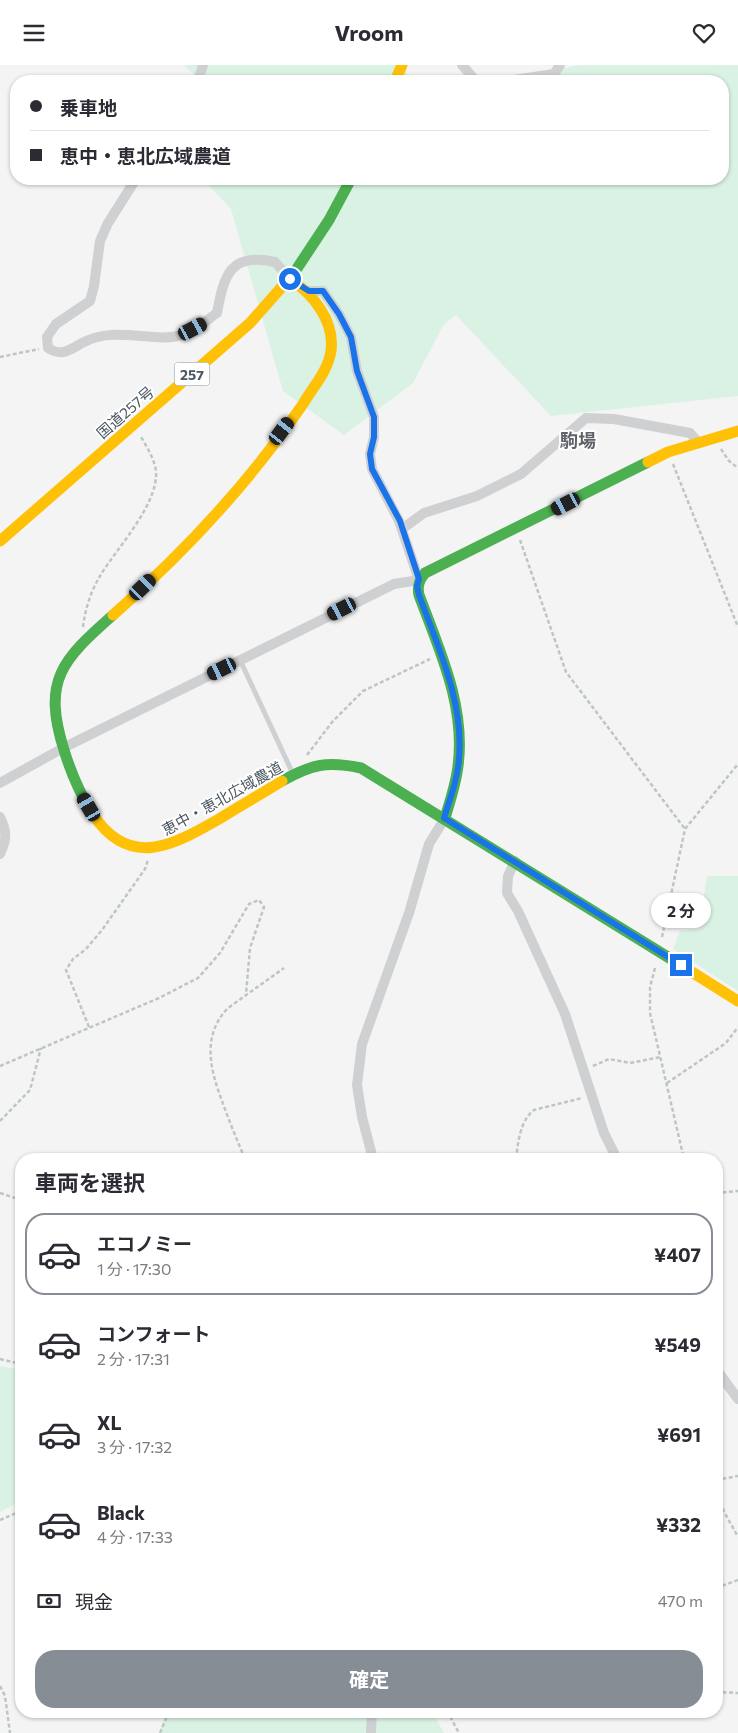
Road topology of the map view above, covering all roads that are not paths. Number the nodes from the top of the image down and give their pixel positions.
1 (462, 65) edge
2 (560, 65) edge
3 (471, 75) edge
4 (547, 75) edge
5 (132, 185) edge
6 (348, 185) edge
7 (290, 279) junction
8 (309, 291) junction
9 (738, 431) edge
10 (699, 443) junction
11 (402, 529) junction
12 (0, 541) edge
13 (419, 579) junction
14 (240, 660) junction
15 (63, 748) junction
16 (293, 775) junction
17 (0, 783) edge
18 (0, 817) edge
19 (444, 818) junction
20 (0, 853) edge
21 (515, 861) junction
22 (738, 1001) edge
23 (371, 1153) edge
24 (614, 1153) edge
25 (723, 1379) edge
26 (738, 1399) edge
27 (372, 1718) edge
28 (371, 1733) edge

1 - 3 street
2 - 4 street
5 - 7 street
6 - 7 main road, 国道257号 / 257
7 - 8 main road
7 - 12 main road, 国道257号 / 257
8 - 11 street
8 - 15 main road, 恵中・恵北広域農道
9 - 10 main road
10 - 11 street
10 - 13 main road
11 - 13 street
13 - 14 street
13 - 19 main road
14 - 15 street
14 - 16 lane
15 - 16 main road, 恵中・恵北広域農道
15 - 17 street
16 - 19 main road, 恵中・恵北広域農道
18 - 20 street
19 - 21 main road, 恵中・恵北広域農道
19 - 23 street
21 - 22 main road, 恵中・恵北広域農道
21 - 24 street
25 - 26 street
27 - 28 street

